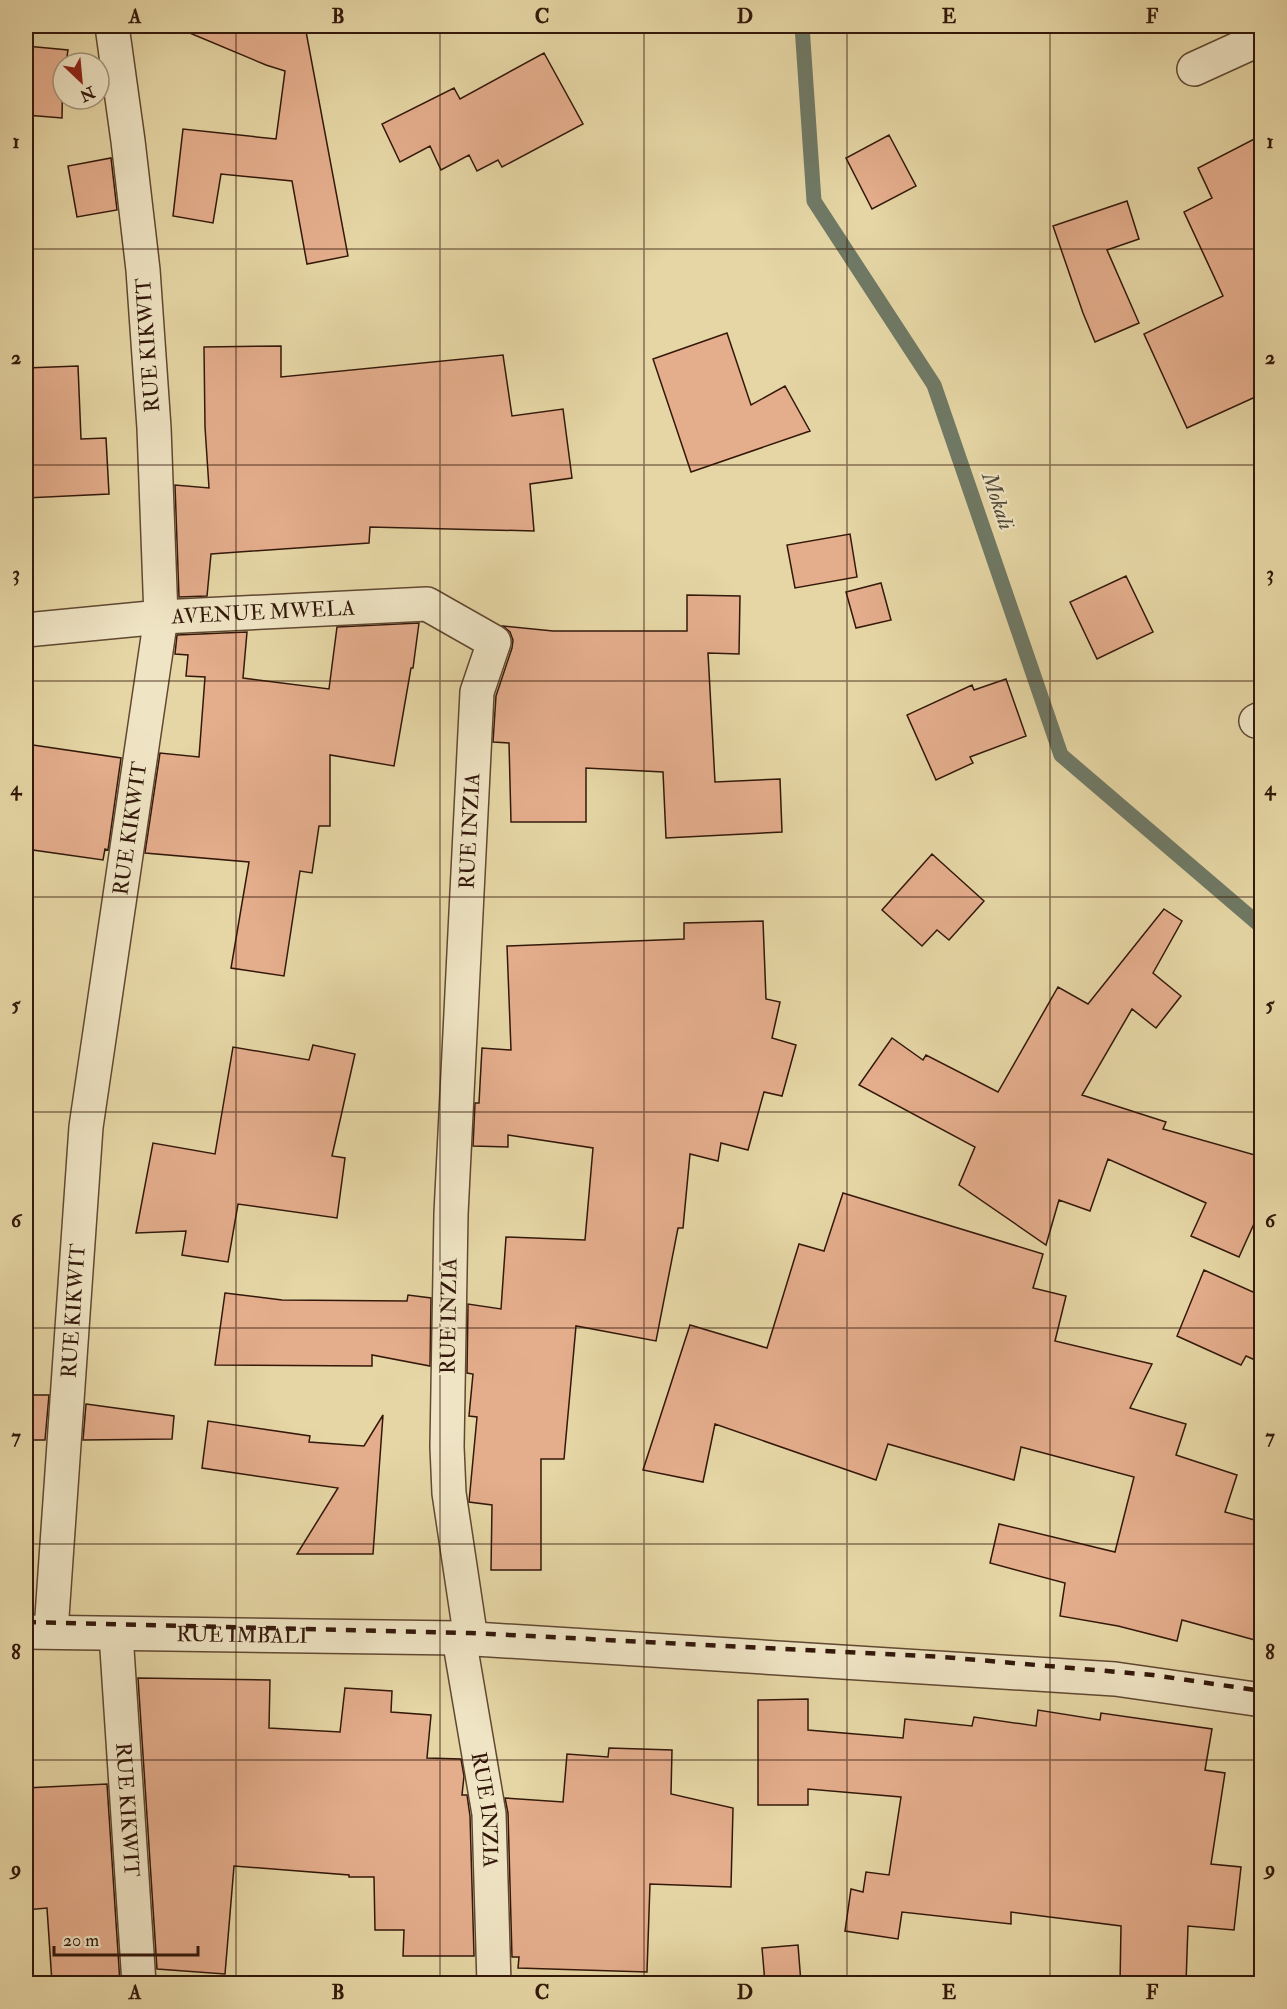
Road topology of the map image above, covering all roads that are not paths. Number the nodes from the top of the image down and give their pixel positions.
1 (112, 26) edge
2 (1262, 38) edge
3 (1194, 69) dead end
4 (161, 617) junction
5 (26, 630) edge
6 (494, 642) joint
7 (38, 1631) edge
8 (116, 1634) junction
9 (459, 1638) junction
10 (1262, 1700) edge
11 (139, 1983) edge
12 (494, 1983) edge

1 - 4 street, RUE KIKWIT
2 - 3 street
4 - 5 street, AVENUE MWELA
4 - 6 street, AVENUE MWELA
4 - 7 street, RUE KIKWIT
6 - 9 street, RUE INZIA
7 - 8 street, RUE IMBALI
8 - 9 street, RUE IMBALI
8 - 11 street, RUE KIKWIT
9 - 10 street, RUE IMBALI
9 - 12 street, RUE INZIA

